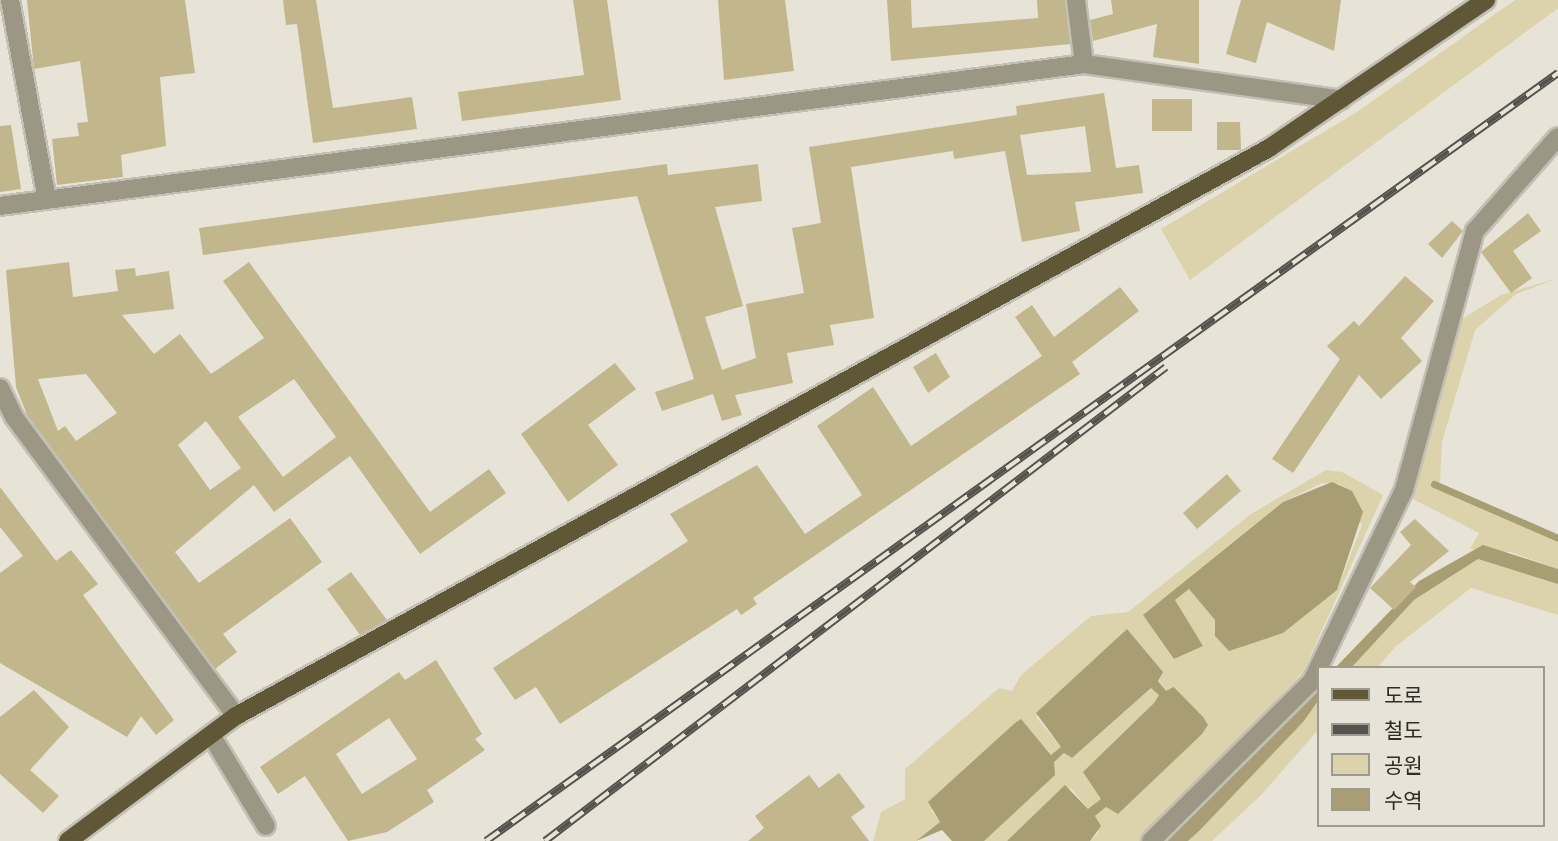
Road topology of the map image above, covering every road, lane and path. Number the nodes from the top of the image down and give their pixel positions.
1 (10, 0) edge
2 (1076, 0) edge
3 (1486, 0) edge
4 (1084, 64) junction
5 (1342, 100) junction
6 (1558, 136) edge
7 (47, 200) junction
8 (0, 206) edge
9 (0, 388) edge
10 (1318, 666) edge
11 (1316, 671) edge
12 (236, 716) junction
13 (211, 735) junction
14 (266, 827) dead end
15 (68, 841) edge
16 (1151, 841) edge

1 - 7 street
2 - 4 street
3 - 5 main road
4 - 5 street
4 - 7 street
5 - 12 main road
6 - 10 street
7 - 8 street
9 - 12 street
11 - 16 street
12 - 13 main road
13 - 14 street
13 - 15 main road

